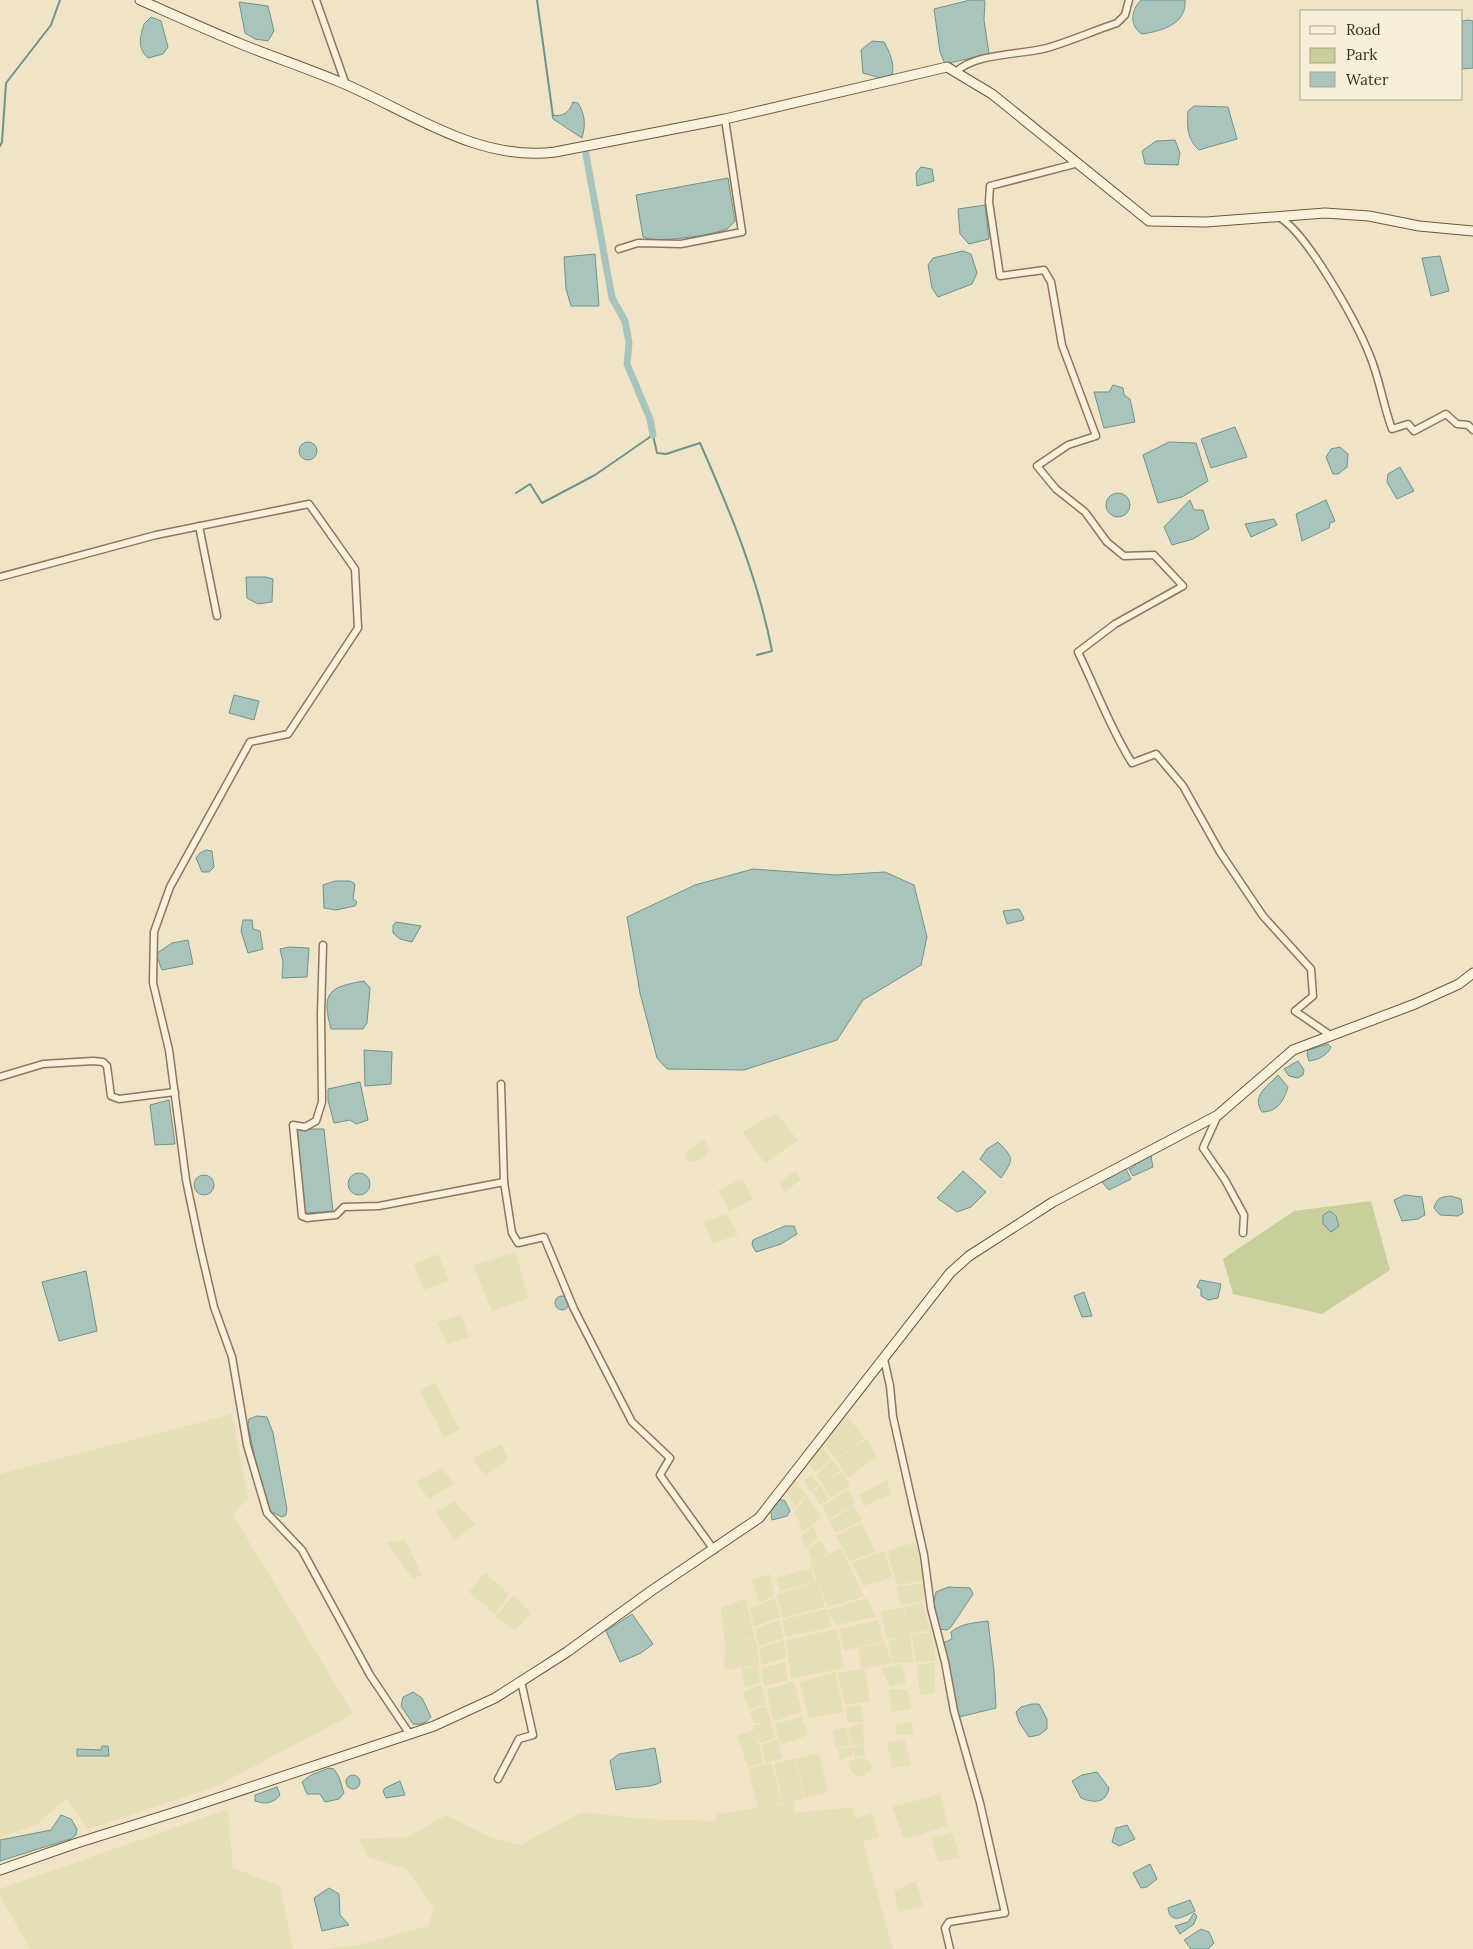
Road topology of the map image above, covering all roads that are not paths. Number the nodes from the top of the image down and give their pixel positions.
1 (140, 0) edge
2 (316, 0) edge
3 (1129, 0) edge
4 (956, 72) junction
5 (346, 85) junction
6 (725, 120) junction
7 (1075, 164) junction
8 (1280, 217) junction
9 (1473, 231) edge
10 (619, 249) dead end
11 (1473, 430) edge
12 (200, 526) junction
13 (0, 577) edge
14 (217, 616) dead end
15 (323, 945) dead end
16 (1473, 973) edge
17 (1330, 1035) junction
18 (0, 1076) edge
19 (501, 1084) dead end
20 (175, 1092) junction
21 (1218, 1115) junction
22 (504, 1182) junction
23 (1252, 1214) dead end
24 (1244, 1216) junction
25 (1243, 1234) dead end
26 (884, 1360) junction
27 (714, 1550) junction
28 (521, 1681) junction
29 (409, 1733) junction
30 (498, 1779) dead end
31 (0, 1870) edge
32 (950, 1949) edge

1 - 5 main road
2 - 5 street
3 - 4 street
4 - 6 main road
4 - 7 main road
5 - 6 main road
6 - 10 street
7 - 8 main road
7 - 17 street
8 - 9 main road
8 - 11 street
12 - 13 street
12 - 14 street
12 - 20 street
15 - 22 street
16 - 17 main road
17 - 21 main road
18 - 20 street
19 - 22 street
20 - 29 street
21 - 24 street
21 - 26 main road
22 - 27 street
23 - 24 street
24 - 25 street
26 - 27 main road
26 - 32 street
27 - 28 main road
28 - 29 main road
28 - 30 street
29 - 31 main road

